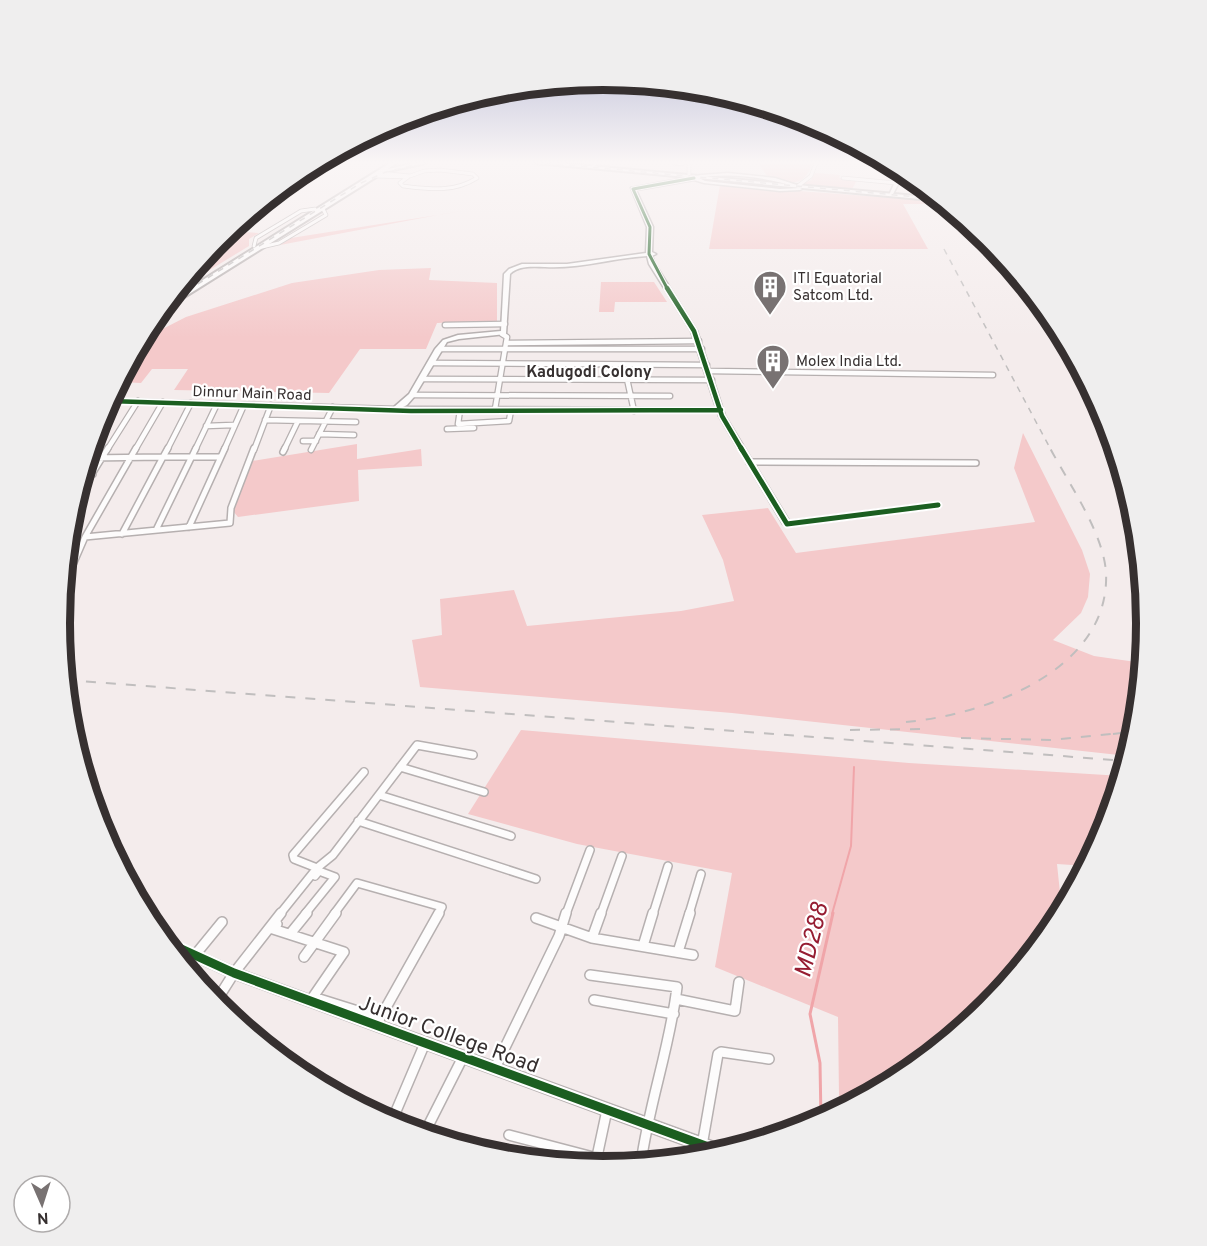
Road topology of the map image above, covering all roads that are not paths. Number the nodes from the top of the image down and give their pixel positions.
1 (283, 221) edge
2 (300, 221) edge
3 (650, 221) edge
4 (258, 247) junction
5 (651, 255) junction
6 (193, 284) edge
7 (185, 295) edge
8 (505, 324) junction
9 (446, 325) dead end
10 (502, 334) junction
11 (699, 341) junction
12 (506, 343) junction
13 (439, 349) junction
14 (702, 349) junction
15 (505, 350) junction
16 (430, 363) junction
17 (502, 364) junction
18 (708, 368) junction
19 (993, 375) dead end
20 (422, 379) junction
21 (500, 379) junction
22 (627, 379) junction
23 (712, 380) junction
24 (413, 394) junction
25 (498, 395) junction
26 (631, 395) junction
27 (670, 396) dead end
28 (119, 401) edge
29 (138, 401) junction
30 (163, 402) junction
31 (191, 403) junction
32 (217, 404) junction
33 (244, 405) junction
34 (271, 405) junction
35 (333, 407) junction
36 (395, 409) junction
37 (495, 409) junction
38 (460, 410) junction
39 (511, 410) junction
40 (721, 410) junction
41 (634, 411) junction
42 (265, 420) junction
43 (298, 421) junction
44 (326, 422) junction
45 (356, 422) dead end
46 (233, 425) junction
47 (206, 426) junction
48 (447, 429) dead end
49 (459, 429) junction
50 (319, 434) junction
51 (354, 435) dead end
52 (303, 441) dead end
53 (316, 441) junction
54 (311, 450) dead end
55 (283, 452) dead end
56 (163, 457) junction
57 (191, 457) junction
58 (219, 457) junction
59 (97, 458) edge
60 (103, 458) junction
61 (131, 458) junction
62 (749, 462) junction
63 (976, 463) dead end
64 (93, 474) edge
65 (938, 505) dead end
66 (787, 524) joint
67 (189, 527) junction
68 (156, 530) junction
69 (122, 534) junction
70 (85, 537) junction
71 (74, 562) edge
72 (473, 755) dead end
73 (400, 767) junction
74 (363, 772) dead end
75 (484, 792) dead end
76 (379, 795) junction
77 (358, 821) junction
78 (511, 836) dead end
79 (590, 850) dead end
80 (622, 856) dead end
81 (668, 866) dead end
82 (318, 868) junction
83 (701, 874) dead end
84 (536, 879) dead end
85 (536, 918) dead end
86 (222, 922) dead end
87 (563, 928) junction
88 (290, 934) junction
89 (592, 938) junction
90 (315, 942) junction
91 (643, 946) junction
92 (184, 950) edge
93 (678, 952) junction
94 (195, 955) junction
95 (693, 955) dead end
96 (304, 957) dead end
97 (234, 973) junction
98 (590, 975) dead end
99 (740, 982) dead end
100 (221, 994) edge
101 (676, 999) junction
102 (594, 1000) dead end
103 (352, 1013) junction
104 (674, 1014) junction
105 (378, 1022) junction
106 (425, 1043) junction
107 (463, 1057) junction
108 (769, 1059) dead end
109 (495, 1069) junction
110 (607, 1110) junction
111 (395, 1113) edge
112 (646, 1124) junction
113 (428, 1126) edge
114 (509, 1135) dead end
115 (702, 1147) edge
116 (696, 1148) edge
117 (574, 1155) edge
118 (642, 1155) edge
119 (597, 1156) edge

1 - 4 street
2 - 4 main road
3 - 5 street
4 - 6 main road
4 - 7 main road
5 - 8 street
5 - 11 street
8 - 9 street
8 - 10 street
10 - 12 street
10 - 13 street
11 - 12 street
11 - 14 street
12 - 15 street
13 - 15 street
13 - 16 street
14 - 15 street
14 - 18 street
15 - 17 street
16 - 17 street
16 - 20 street
17 - 18 street
17 - 21 street
18 - 19 street
18 - 23 street
20 - 21 street
20 - 24 street
21 - 22 street
21 - 25 street
22 - 23 street
22 - 26 street
23 - 40 street
24 - 25 street
24 - 36 street
25 - 26 street
25 - 37 street
26 - 27 street
26 - 41 street
28 - 29 street, Dinnur Main Road
29 - 30 street, Dinnur Main Road
29 - 60 street
30 - 31 street, Dinnur Main Road
30 - 61 street
31 - 32 street, Dinnur Main Road
31 - 56 street
32 - 33 street, Dinnur Main Road
32 - 47 street
33 - 34 street, Dinnur Main Road
33 - 46 street
34 - 35 street, Dinnur Main Road
34 - 42 street
35 - 36 street, Dinnur Main Road
35 - 44 street
36 - 38 street
37 - 38 street
37 - 39 street
38 - 49 street
39 - 41 street
39 - 49 street
40 - 41 street
40 - 62 street
42 - 43 street
42 - 67 street
43 - 44 street
43 - 55 street
44 - 45 street
44 - 50 street
46 - 47 street
46 - 58 street
47 - 57 street
48 - 49 street
50 - 51 street
50 - 53 street
52 - 53 street
53 - 54 street
56 - 57 street
56 - 61 street
56 - 69 street
57 - 58 street
57 - 68 street
58 - 67 street
59 - 60 street
60 - 61 street
60 - 64 street
61 - 70 street
62 - 63 street
62 - 66 street
65 - 66 street
67 - 68 street
68 - 69 street
69 - 70 street
70 - 71 street
72 - 73 street
73 - 75 street
73 - 76 street
74 - 82 street
76 - 77 street
76 - 78 street
77 - 82 street
77 - 84 street
79 - 87 street
80 - 89 street
81 - 91 street
82 - 97 street
83 - 93 street
85 - 87 street
86 - 94 street
87 - 89 street
87 - 109 street
88 - 88 street
88 - 90 street
89 - 91 street
90 - 96 street
90 - 103 street
90 - 105 street
91 - 93 street
92 - 94 street, Junior College Road
93 - 95 street
94 - 97 street, Junior College Road
97 - 100 street
97 - 103 street, Junior College Road
98 - 101 street
99 - 101 street
101 - 104 street
102 - 104 street
103 - 105 street, Junior College Road
104 - 112 street
105 - 106 street, Junior College Road
106 - 107 street, Junior College Road
106 - 111 street
107 - 109 street, Junior College Road
107 - 113 street
108 - 115 street
109 - 110 street, Junior College Road
110 - 112 street, Junior College Road
110 - 119 street
112 - 116 street, Junior College Road
112 - 118 street
114 - 117 street

